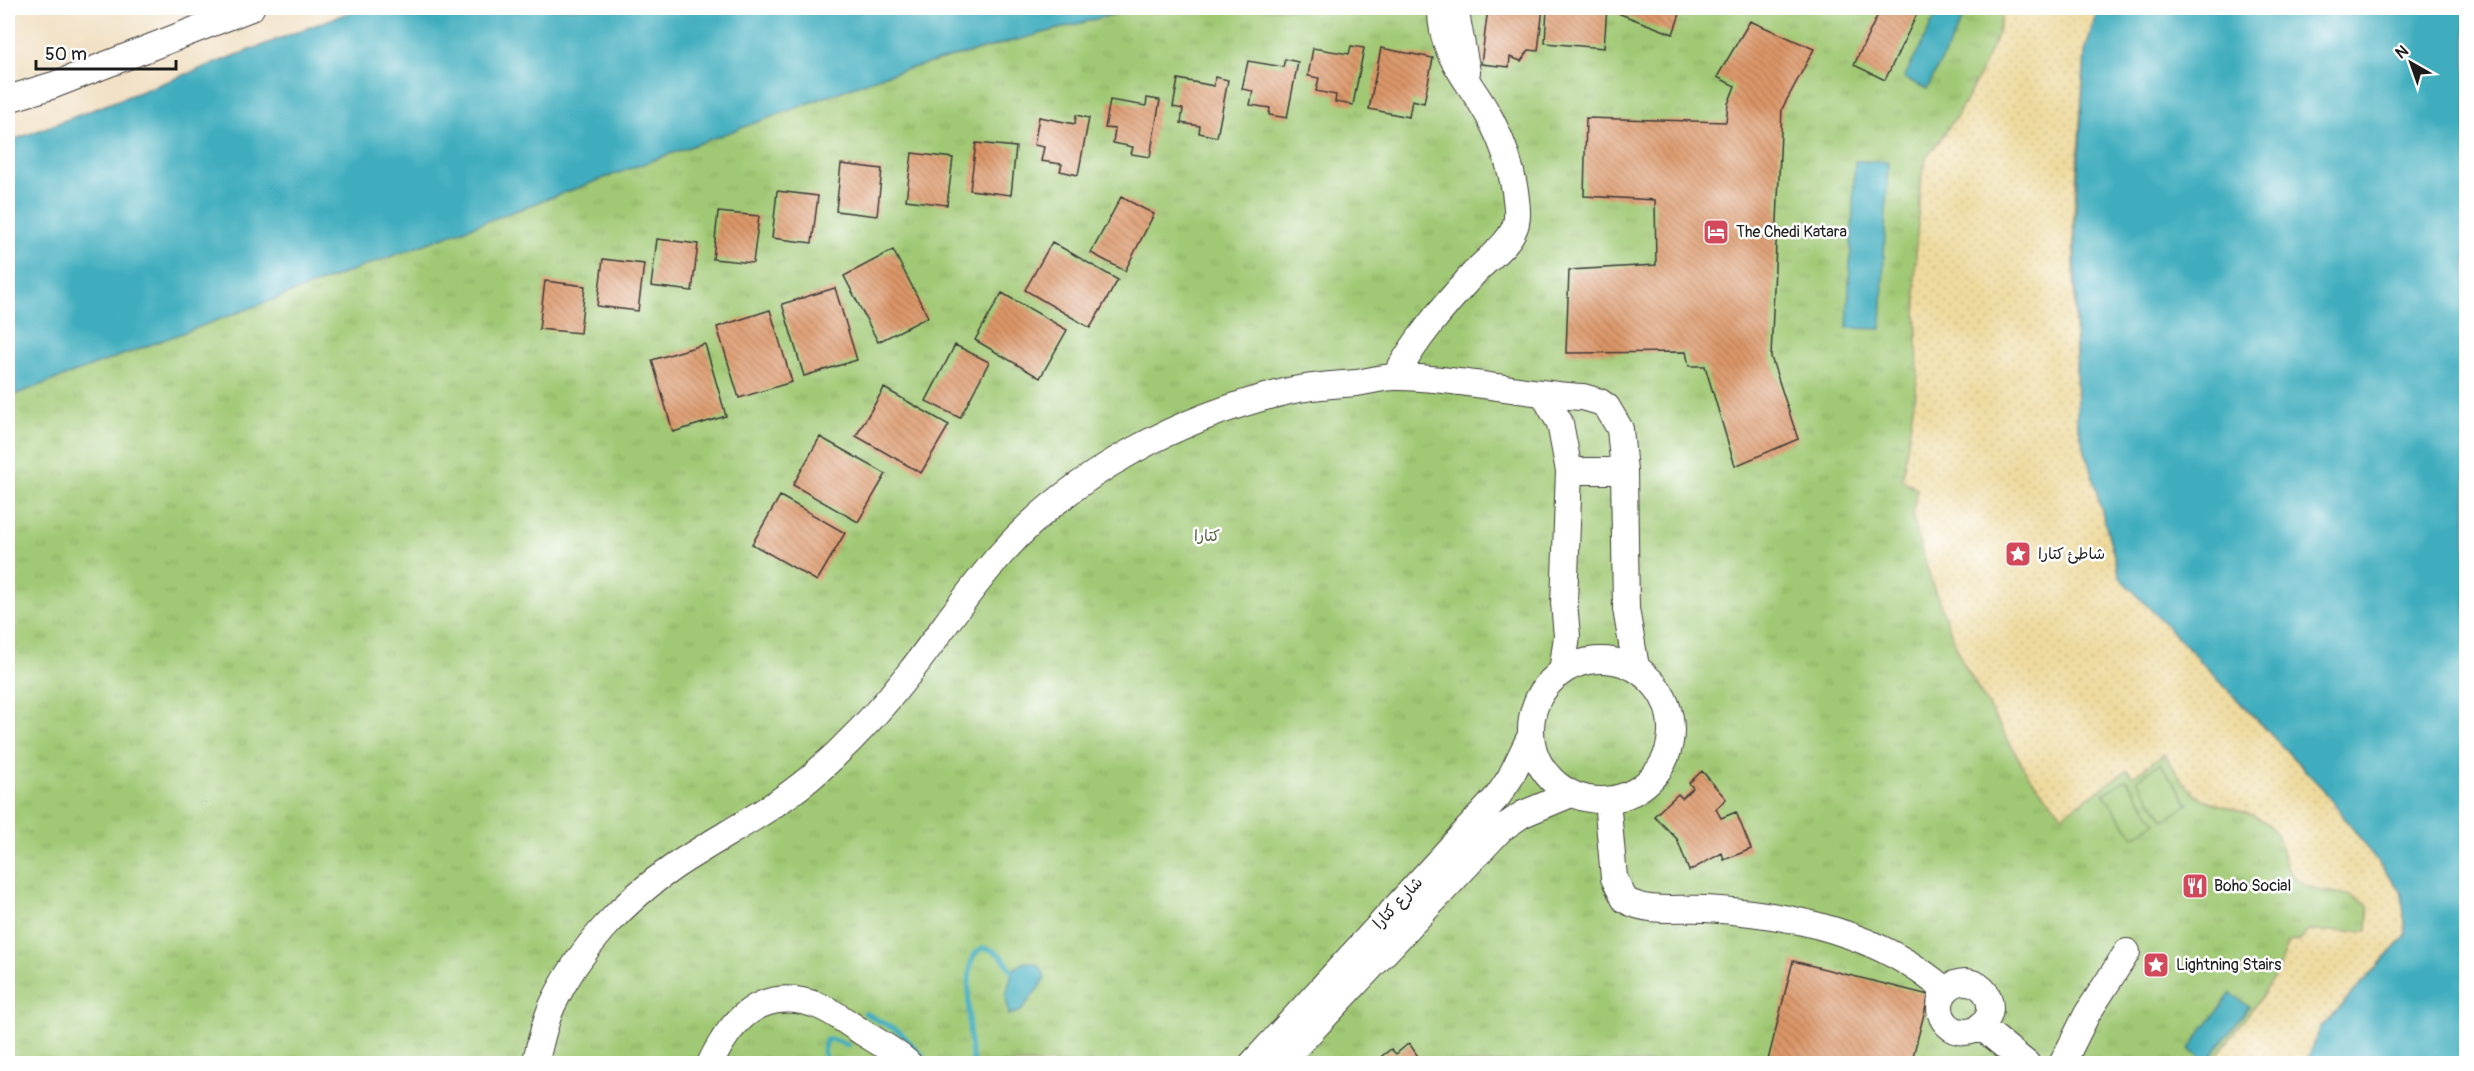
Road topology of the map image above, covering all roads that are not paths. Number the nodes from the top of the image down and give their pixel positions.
1 (251, 8) edge
2 (1441, 8) edge
3 (1455, 8) edge
4 (1469, 84) junction
5 (8, 99) edge
6 (1395, 377) junction
7 (1544, 395) junction
8 (1569, 471) junction
9 (1624, 471) junction
10 (1562, 672) junction
11 (1645, 675) junction
12 (1531, 735) junction
13 (1571, 794) junction
14 (1608, 800) junction
15 (2127, 952) dead end
16 (1946, 991) junction
17 (1980, 1026) junction
18 (535, 1064) edge
19 (710, 1064) edge
20 (909, 1064) edge
21 (1252, 1064) edge
22 (1280, 1064) edge
23 (2027, 1064) edge
24 (2062, 1064) edge

1 - 5 street
2 - 4 street
3 - 4 street
4 - 6 street
6 - 7 street
6 - 18 street
7 - 8 street
7 - 9 street
8 - 9 street
8 - 10 street
9 - 11 street
10 - 11 street
10 - 12 street
11 - 14 street
12 - 13 street
12 - 21 street, شارع كتارا
13 - 14 street
13 - 22 street, شارع كتارا
14 - 16 street
15 - 24 street
16 - 17 street
16 - 17 street
17 - 23 street
19 - 20 street

